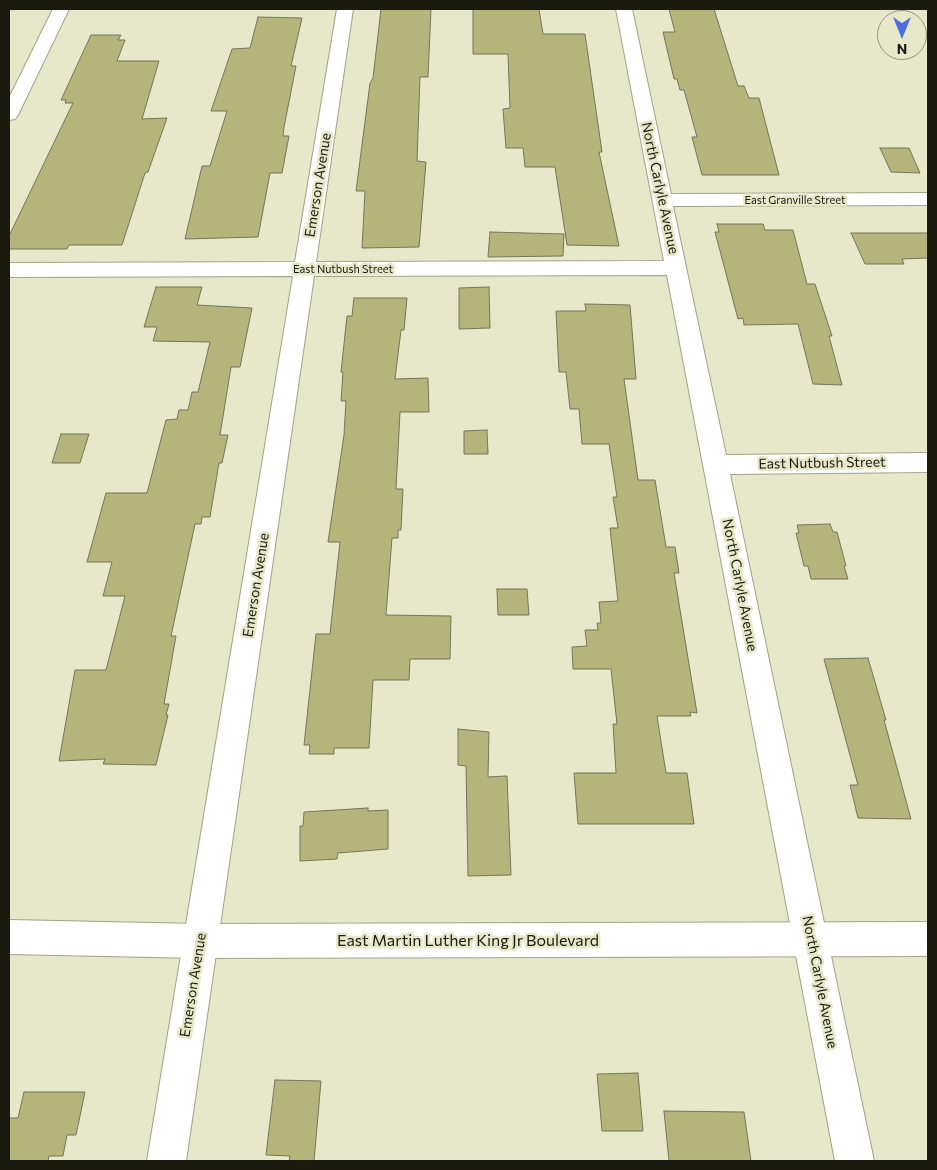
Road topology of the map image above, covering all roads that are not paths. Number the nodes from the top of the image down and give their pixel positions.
1 (61, 9) edge
2 (345, 9) edge
3 (624, 9) edge
4 (9, 115) edge
5 (928, 199) edge
6 (663, 200) junction
7 (676, 268) junction
8 (306, 269) junction
9 (9, 270) edge
10 (928, 462) edge
11 (716, 465) junction
12 (9, 938) edge
13 (811, 939) junction
14 (928, 939) edge
15 (200, 941) junction
16 (166, 1161) edge
17 (855, 1161) edge

1 - 4 street
2 - 8 street, Emerson Avenue
3 - 6 street, North Carlyle Avenue
5 - 6 street, East Granville Street
6 - 7 street, North Carlyle Avenue
7 - 8 street, East Nutbush Street
7 - 11 street, North Carlyle Avenue
8 - 9 street, East Nutbush Street
8 - 15 street, Emerson Avenue
10 - 11 street, East Nutbush Street
11 - 13 street, North Carlyle Avenue
12 - 15 street, East Martin Luther King Jr Boulevard
13 - 14 street, East Martin Luther King Jr Boulevard
13 - 15 street, East Martin Luther King Jr Boulevard
13 - 17 street, North Carlyle Avenue
15 - 16 street, Emerson Avenue

